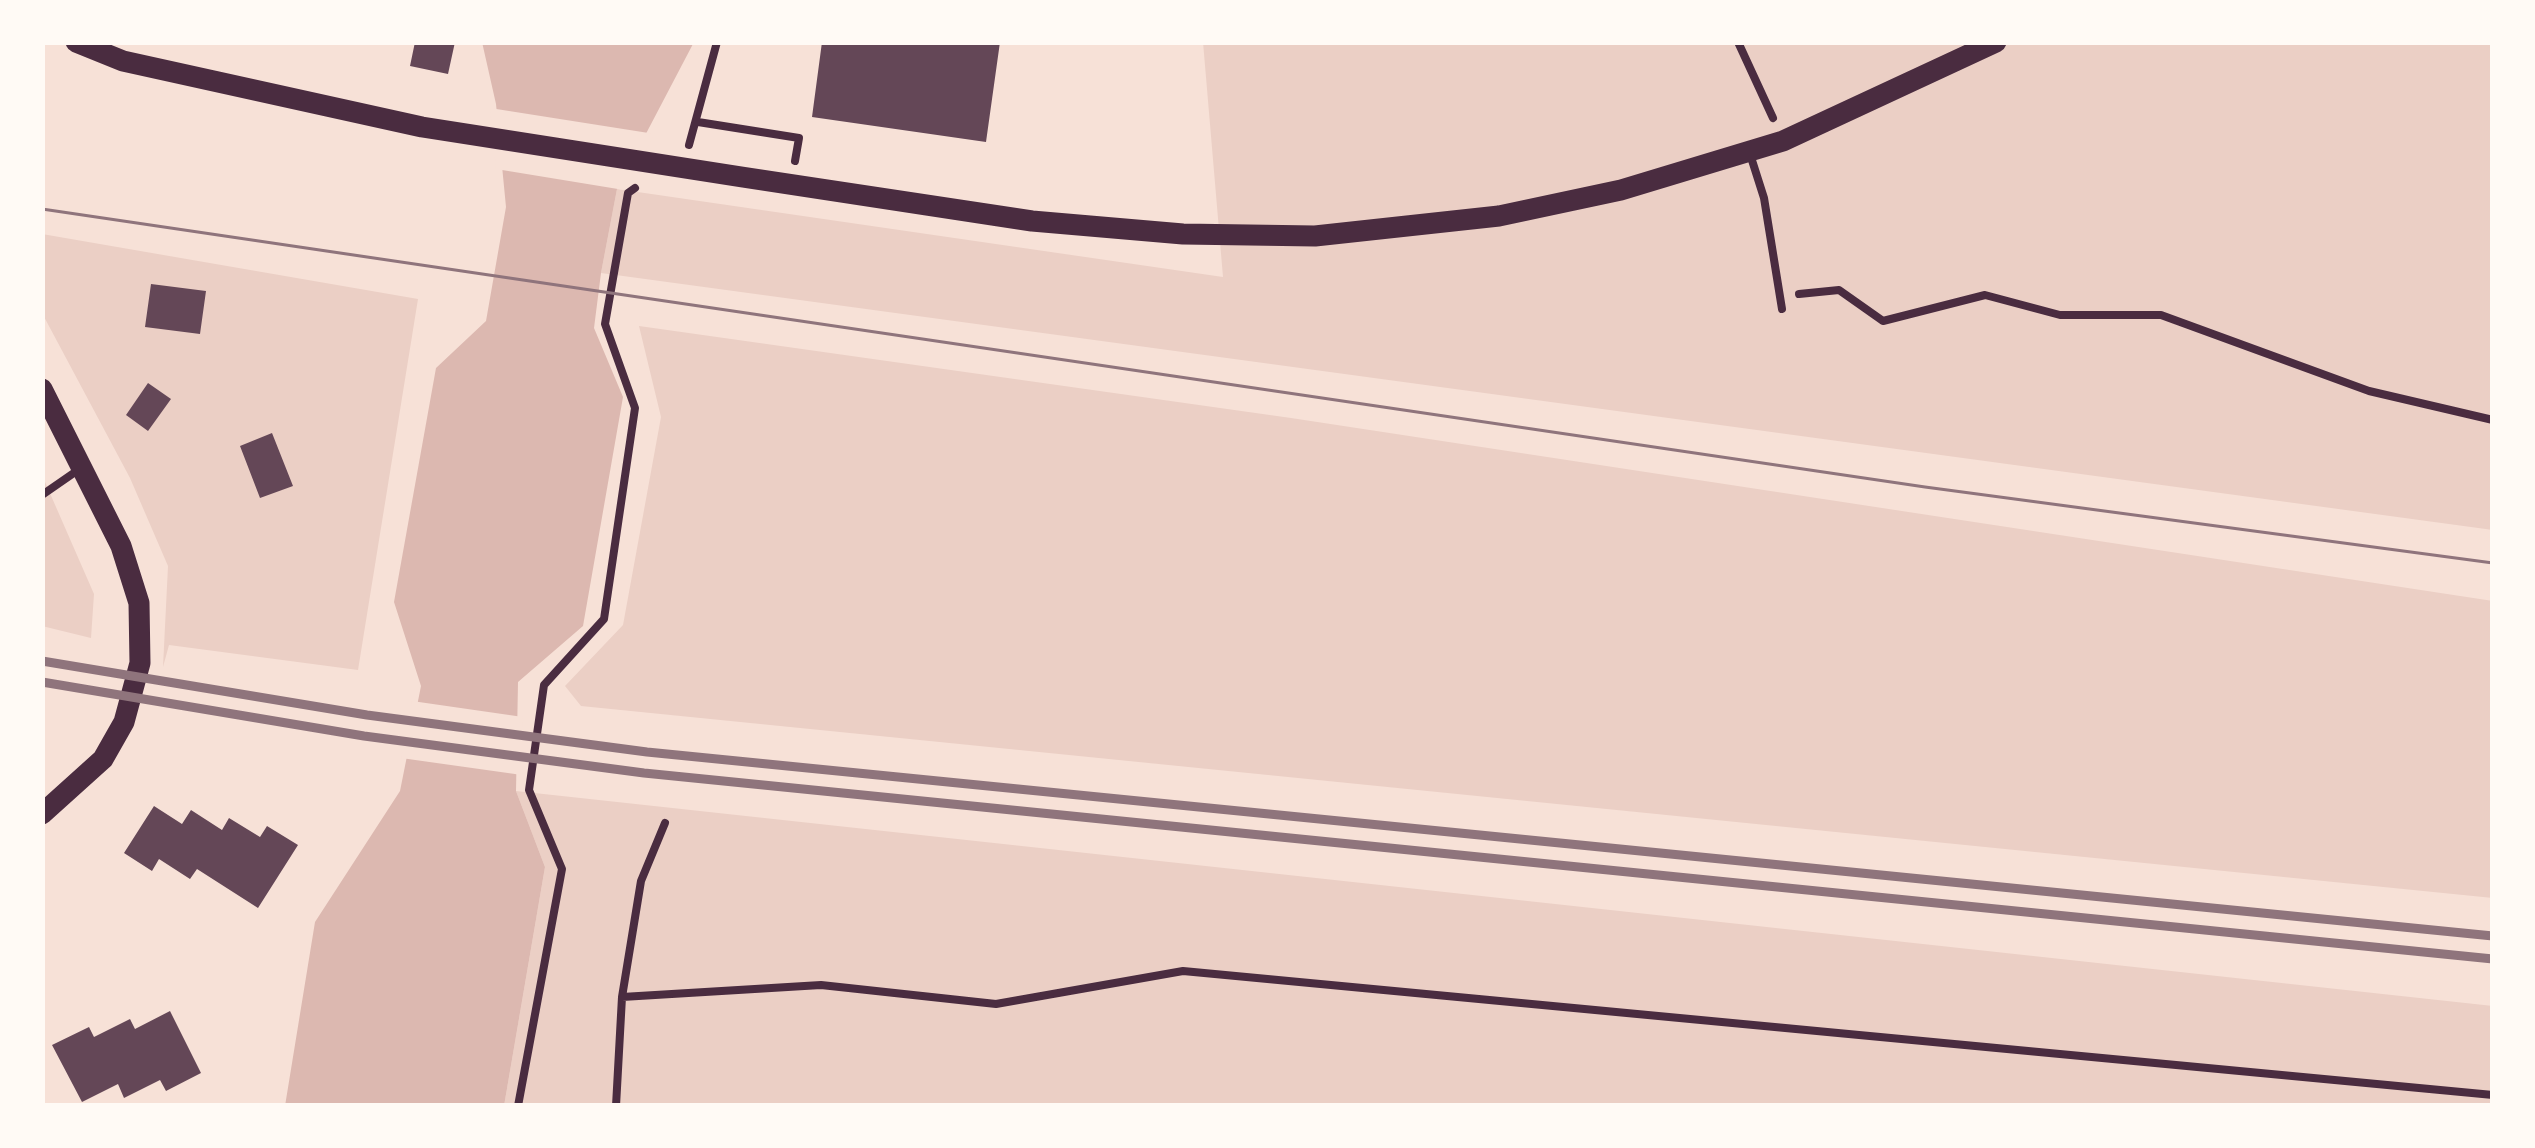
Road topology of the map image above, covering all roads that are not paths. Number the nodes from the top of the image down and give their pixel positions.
1 (76, 42) edge
2 (1996, 42) edge
3 (1749, 153) junction
4 (1782, 309) dead end
5 (42, 389) edge
6 (82, 467) junction
7 (42, 495) edge
8 (42, 814) edge

1 - 3 street
2 - 3 street
3 - 4 lane
5 - 6 street
6 - 7 lane
6 - 8 street

